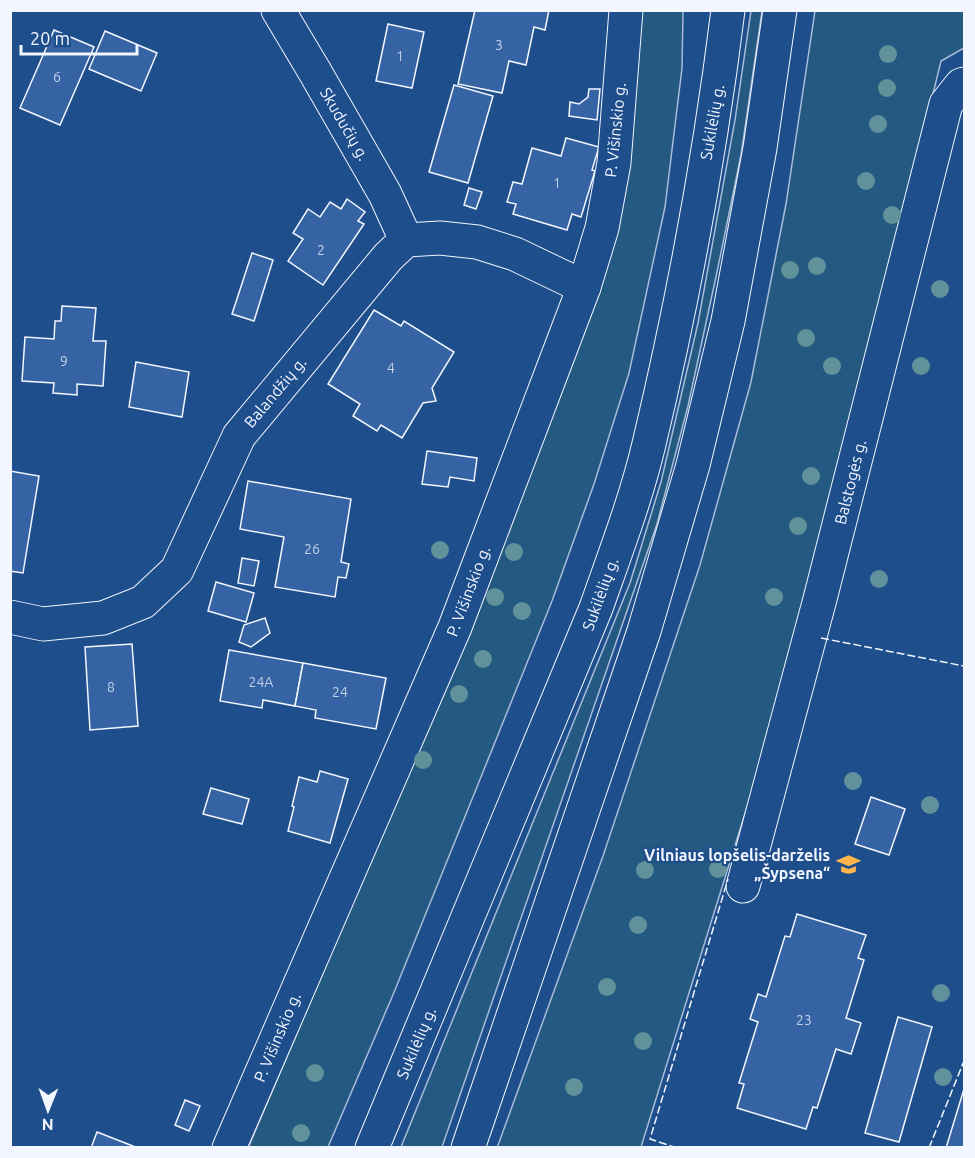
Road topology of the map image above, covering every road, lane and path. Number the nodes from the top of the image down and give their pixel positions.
1 (278, 10) edge
2 (626, 10) edge
3 (729, 10) edge
4 (780, 10) edge
5 (964, 84) edge
6 (406, 240) junction
7 (584, 286) junction
8 (10, 617) edge
9 (743, 886) dead end
10 (229, 1148) edge
11 (372, 1148) edge
12 (468, 1148) edge

1 - 6 street, Skudučių g.
2 - 7 street, P. Višinskio g.
3 - 11 street, Sukilėlių g.
4 - 12 street
5 - 9 street, Balstogės g.
6 - 7 street
6 - 8 street, Balandžių g.
7 - 10 street, P. Višinskio g.

